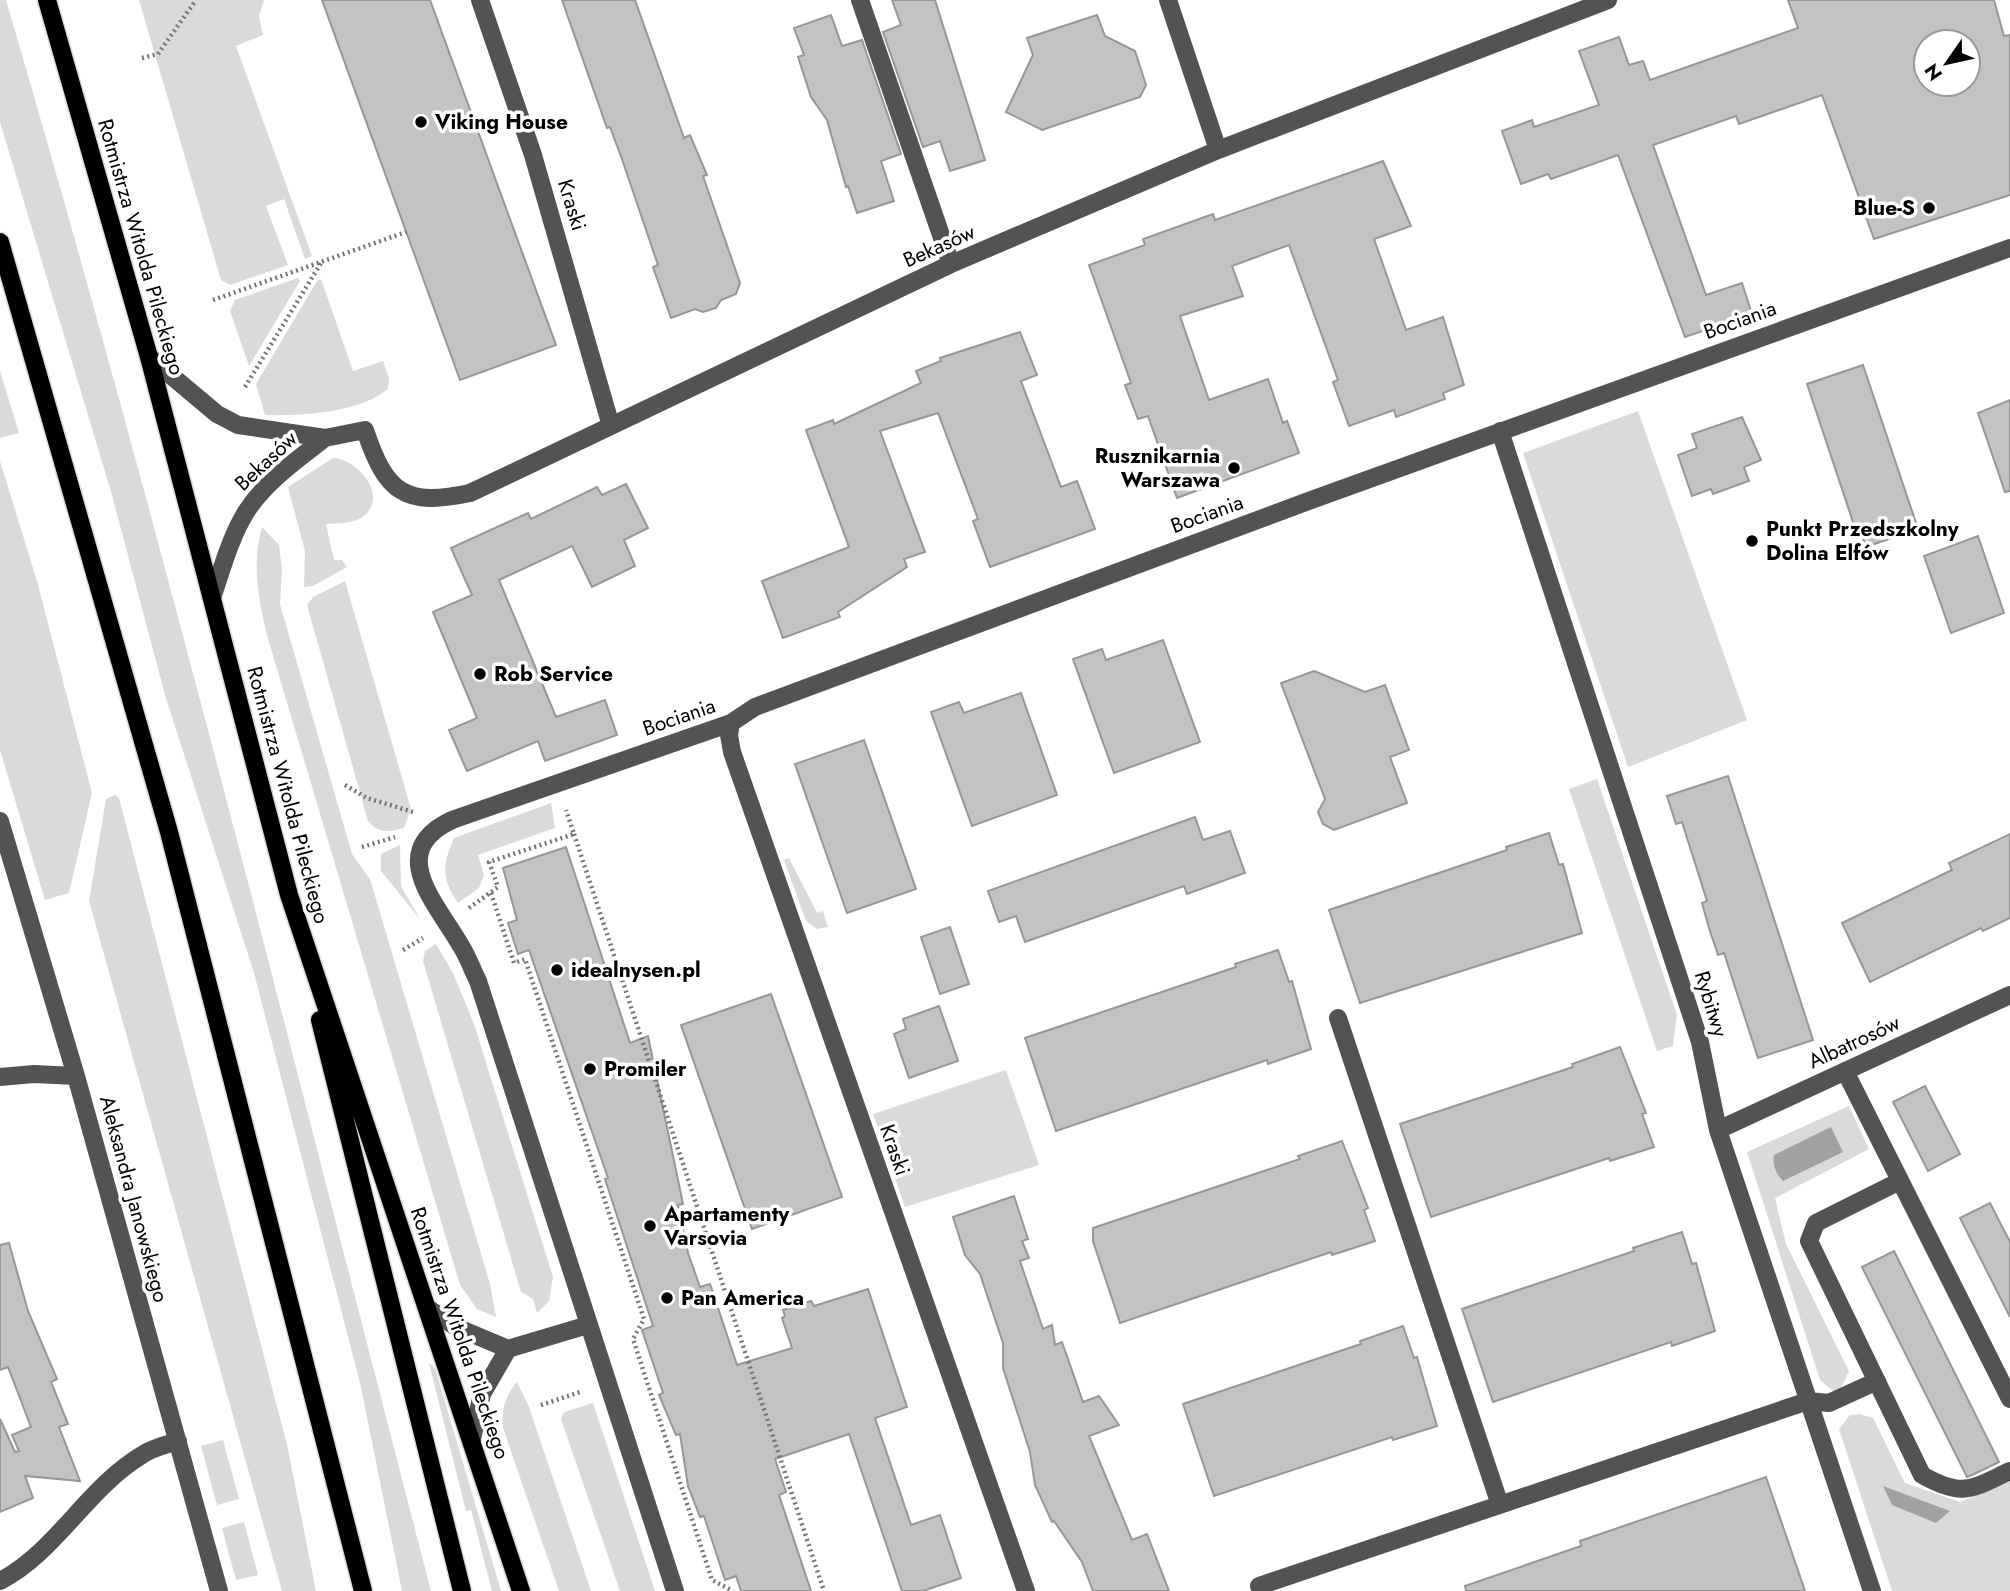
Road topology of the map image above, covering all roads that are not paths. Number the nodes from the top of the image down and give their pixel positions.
1 (47, 0) edge
2 (480, 0) edge
3 (860, 0) edge
4 (1168, 0) edge
5 (1608, 0) edge
6 (1218, 150) junction
7 (0, 242) edge
8 (2010, 248) edge
9 (951, 264) junction
10 (149, 358) junction
11 (611, 426) junction
12 (1500, 431) junction
13 (325, 438) junction
14 (212, 598) junction
15 (731, 723) junction
16 (0, 821) edge
17 (5, 855) edge
18 (289, 895) junction
19 (2010, 995) edge
20 (1338, 1018) dead end
21 (1845, 1071) junction
22 (76, 1076) junction
23 (0, 1077) edge
24 (1718, 1130) junction
25 (1900, 1181) junction
26 (429, 1309) junction
27 (588, 1325) junction
28 (508, 1349) junction
29 (1877, 1381) junction
30 (2010, 1399) edge
31 (1808, 1401) junction
32 (472, 1439) junction
33 (177, 1441) junction
34 (2010, 1471) edge
35 (1500, 1505) junction
36 (0, 1581) edge
37 (1259, 1586) dead end
38 (219, 1591) edge
39 (363, 1591) edge
40 (462, 1591) edge
41 (521, 1591) edge
42 (675, 1591) edge
43 (1026, 1591) edge
44 (1872, 1591) edge

1 - 10 main road, Rotmistrza Witolda Pileckiego
2 - 11 street, Kraski
3 - 9 street
4 - 6 street
5 - 6 street, Bekasów
6 - 9 street, Bekasów
7 - 39 main road
8 - 12 street, Bociania
9 - 11 street, Bekasów
10 - 13 street, Bekasów
10 - 14 main road, Rotmistrza Witolda Pileckiego
11 - 13 street, Bekasów
12 - 15 street, Bociania
12 - 24 street, Rybitwy
13 - 14 street, Bekasów
14 - 18 main road, Rotmistrza Witolda Pileckiego
15 - 27 street, Bociania
15 - 43 street, Kraski
16 - 17 street, Aleksandra Janowskiego
17 - 22 street, Aleksandra Janowskiego
18 - 26 main road, Rotmistrza Witolda Pileckiego
18 - 40 main road
19 - 21 street, Albatrosów
20 - 35 street
21 - 24 street, Albatrosów
21 - 25 street
22 - 23 street
22 - 33 street, Aleksandra Janowskiego
24 - 31 street, Rybitwy
25 - 29 street
25 - 30 street
26 - 28 street
26 - 32 main road, Rotmistrza Witolda Pileckiego
27 - 28 street
27 - 42 street
28 - 32 street
29 - 31 street
29 - 34 street
31 - 35 street
31 - 44 street, Rybitwy
32 - 41 main road, Rotmistrza Witolda Pileckiego
33 - 36 street
33 - 38 street, Aleksandra Janowskiego
35 - 37 street

